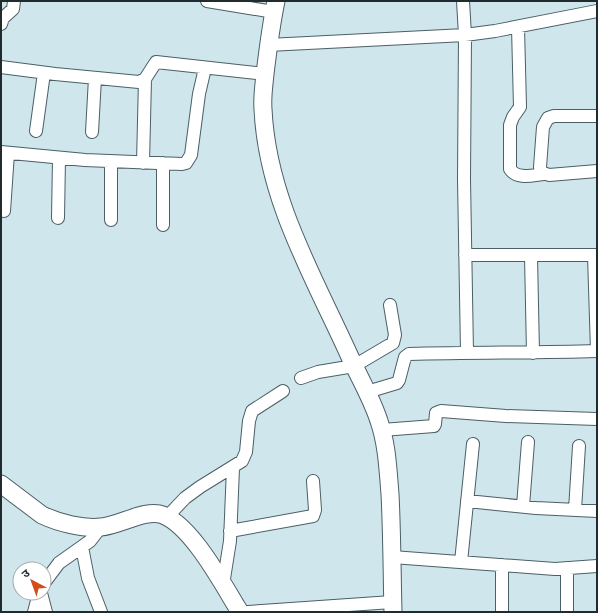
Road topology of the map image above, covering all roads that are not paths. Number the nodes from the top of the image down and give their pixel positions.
1 (14, 1) edge
2 (207, 1) edge
3 (463, 1) edge
4 (275, 6) edge
5 (597, 11) edge
6 (1, 24) edge
7 (518, 26) junction
8 (465, 35) junction
9 (268, 45) junction
10 (1, 67) edge
11 (205, 68) junction
12 (44, 72) junction
13 (265, 74) junction
14 (95, 78) junction
15 (145, 79) junction
16 (597, 116) edge
17 (36, 132) dead end
18 (92, 132) dead end
19 (5, 153) edge
20 (59, 158) junction
21 (111, 162) junction
22 (143, 163) junction
23 (163, 163) junction
24 (597, 171) edge
25 (544, 174) junction
26 (4, 211) dead end
27 (58, 218) dead end
28 (111, 220) dead end
29 (163, 225) dead end
30 (465, 255) junction
31 (596, 255) edge
32 (531, 256) junction
33 (390, 305) dead end
34 (597, 351) edge
35 (467, 352) junction
36 (533, 353) junction
37 (354, 366) junction
38 (301, 378) dead end
39 (283, 391) dead end
40 (367, 392) junction
41 (597, 419) edge
42 (382, 430) junction
43 (528, 442) dead end
44 (473, 444) dead end
45 (579, 446) dead end
46 (233, 468) junction
47 (313, 481) dead end
48 (1, 484) edge
49 (467, 501) junction
50 (523, 506) junction
51 (574, 510) junction
52 (597, 511) edge
53 (167, 517) junction
54 (101, 527) junction
55 (230, 531) junction
56 (82, 547) junction
57 (392, 557) junction
58 (461, 562) junction
59 (502, 565) junction
60 (597, 566) edge
61 (567, 568) junction
62 (52, 573) edge
63 (223, 585) junction
64 (37, 601) edge
65 (43, 601) edge
66 (392, 607) edge
67 (34, 612) edge
68 (46, 612) edge
69 (101, 612) edge
70 (240, 612) edge
71 (248, 612) edge
72 (502, 612) edge
73 (567, 612) edge

1 - 6 street
2 - 4 street
3 - 8 street
4 - 9 main road
5 - 7 street
7 - 8 street
7 - 25 street
8 - 9 street
8 - 30 street
9 - 13 main road
10 - 12 street
11 - 13 street
11 - 15 street
11 - 23 street
12 - 14 street
12 - 17 street
13 - 37 main road
14 - 15 street
14 - 18 street
15 - 22 street
16 - 25 street
19 - 20 street
19 - 26 street
20 - 21 street
20 - 27 street
21 - 22 street
21 - 28 street
22 - 23 street
23 - 29 street
24 - 25 street
30 - 32 street
30 - 35 street
31 - 32 street
31 - 34 street
32 - 36 street
33 - 37 street
34 - 36 street
35 - 36 street
35 - 40 street
37 - 38 street
37 - 40 main road
39 - 46 street
40 - 42 main road
41 - 42 street
42 - 57 main road
43 - 50 street
44 - 49 street
45 - 51 street
46 - 53 street
46 - 55 street
47 - 55 street
48 - 54 main road
49 - 50 street
49 - 58 street
50 - 51 street
51 - 52 street
53 - 54 main road
53 - 63 main road
54 - 56 street
55 - 63 street
56 - 62 street
56 - 69 street
57 - 58 street
57 - 66 main road
58 - 59 street
59 - 61 street
59 - 72 street
60 - 61 street
61 - 73 street
63 - 70 main road
64 - 67 street
65 - 68 street
66 - 71 street

